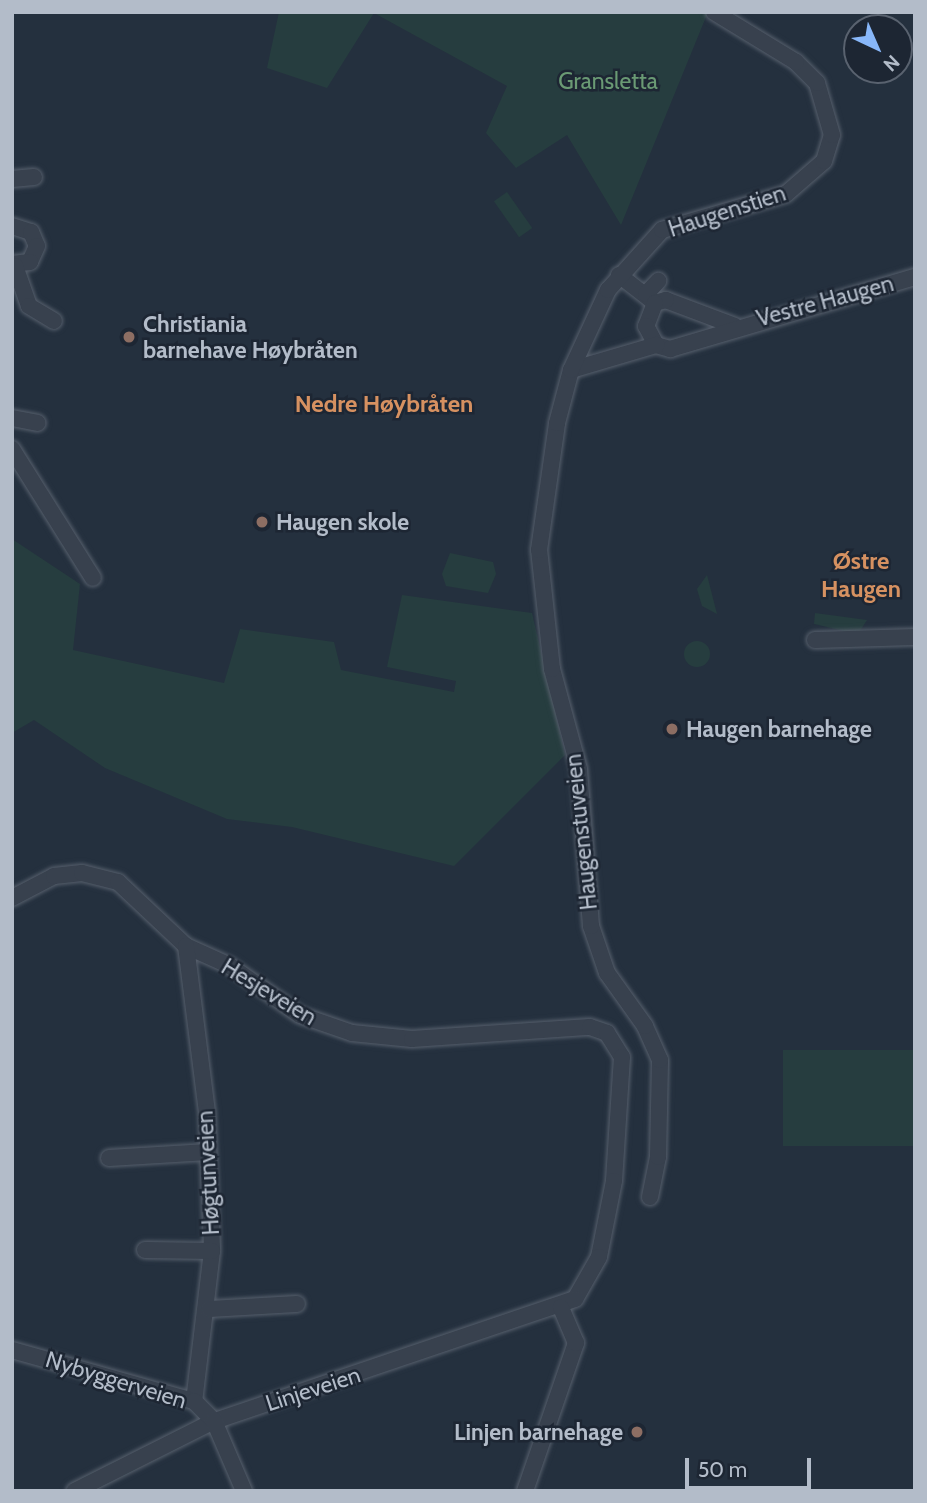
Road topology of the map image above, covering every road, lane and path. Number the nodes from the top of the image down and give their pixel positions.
1 (714, 12) edge
2 (34, 177) dead end
3 (12, 179) edge
4 (12, 226) edge
5 (14, 265) edge
6 (620, 275) junction
7 (915, 277) edge
8 (658, 281) dead end
9 (651, 298) junction
10 (54, 321) dead end
11 (735, 326) junction
12 (656, 345) junction
13 (571, 370) junction
14 (12, 418) edge
15 (38, 423) dead end
16 (12, 449) edge
17 (93, 578) dead end
18 (915, 637) edge
19 (815, 640) dead end
20 (12, 898) edge
21 (186, 946) junction
22 (208, 1152) junction
23 (108, 1158) dead end
24 (650, 1197) dead end
25 (145, 1250) dead end
26 (212, 1251) junction
27 (297, 1304) dead end
28 (561, 1307) junction
29 (209, 1309) junction
30 (12, 1350) edge
31 (194, 1401) junction
32 (214, 1421) junction
33 (75, 1491) edge
34 (244, 1491) edge
35 (525, 1491) edge

1 - 6 street, Haugenstien
2 - 3 street
4 - 5 street
5 - 10 street
6 - 9 street
6 - 13 street, Haugenstien
7 - 11 street, Vestre Haugen
8 - 9 street
9 - 11 street, Vestre Haugen
9 - 12 street
11 - 12 street, Vestre Haugen
12 - 13 street, Vestre Haugen
13 - 24 street, Haugenstuveien
14 - 15 street
16 - 17 street
18 - 19 street
20 - 21 street, Hesjeveien
21 - 22 street, Høgtunveien
21 - 28 street, Hesjeveien
22 - 23 street
22 - 26 street, Høgtunveien
25 - 26 street
26 - 29 street, Høgtunveien
27 - 29 street
28 - 32 street, Linjeveien
28 - 35 street
29 - 31 street, Høgtunveien
30 - 31 street, Nybyggerveien
31 - 32 street, Nybyggerveien
32 - 33 street, Linjeveien
32 - 34 street

